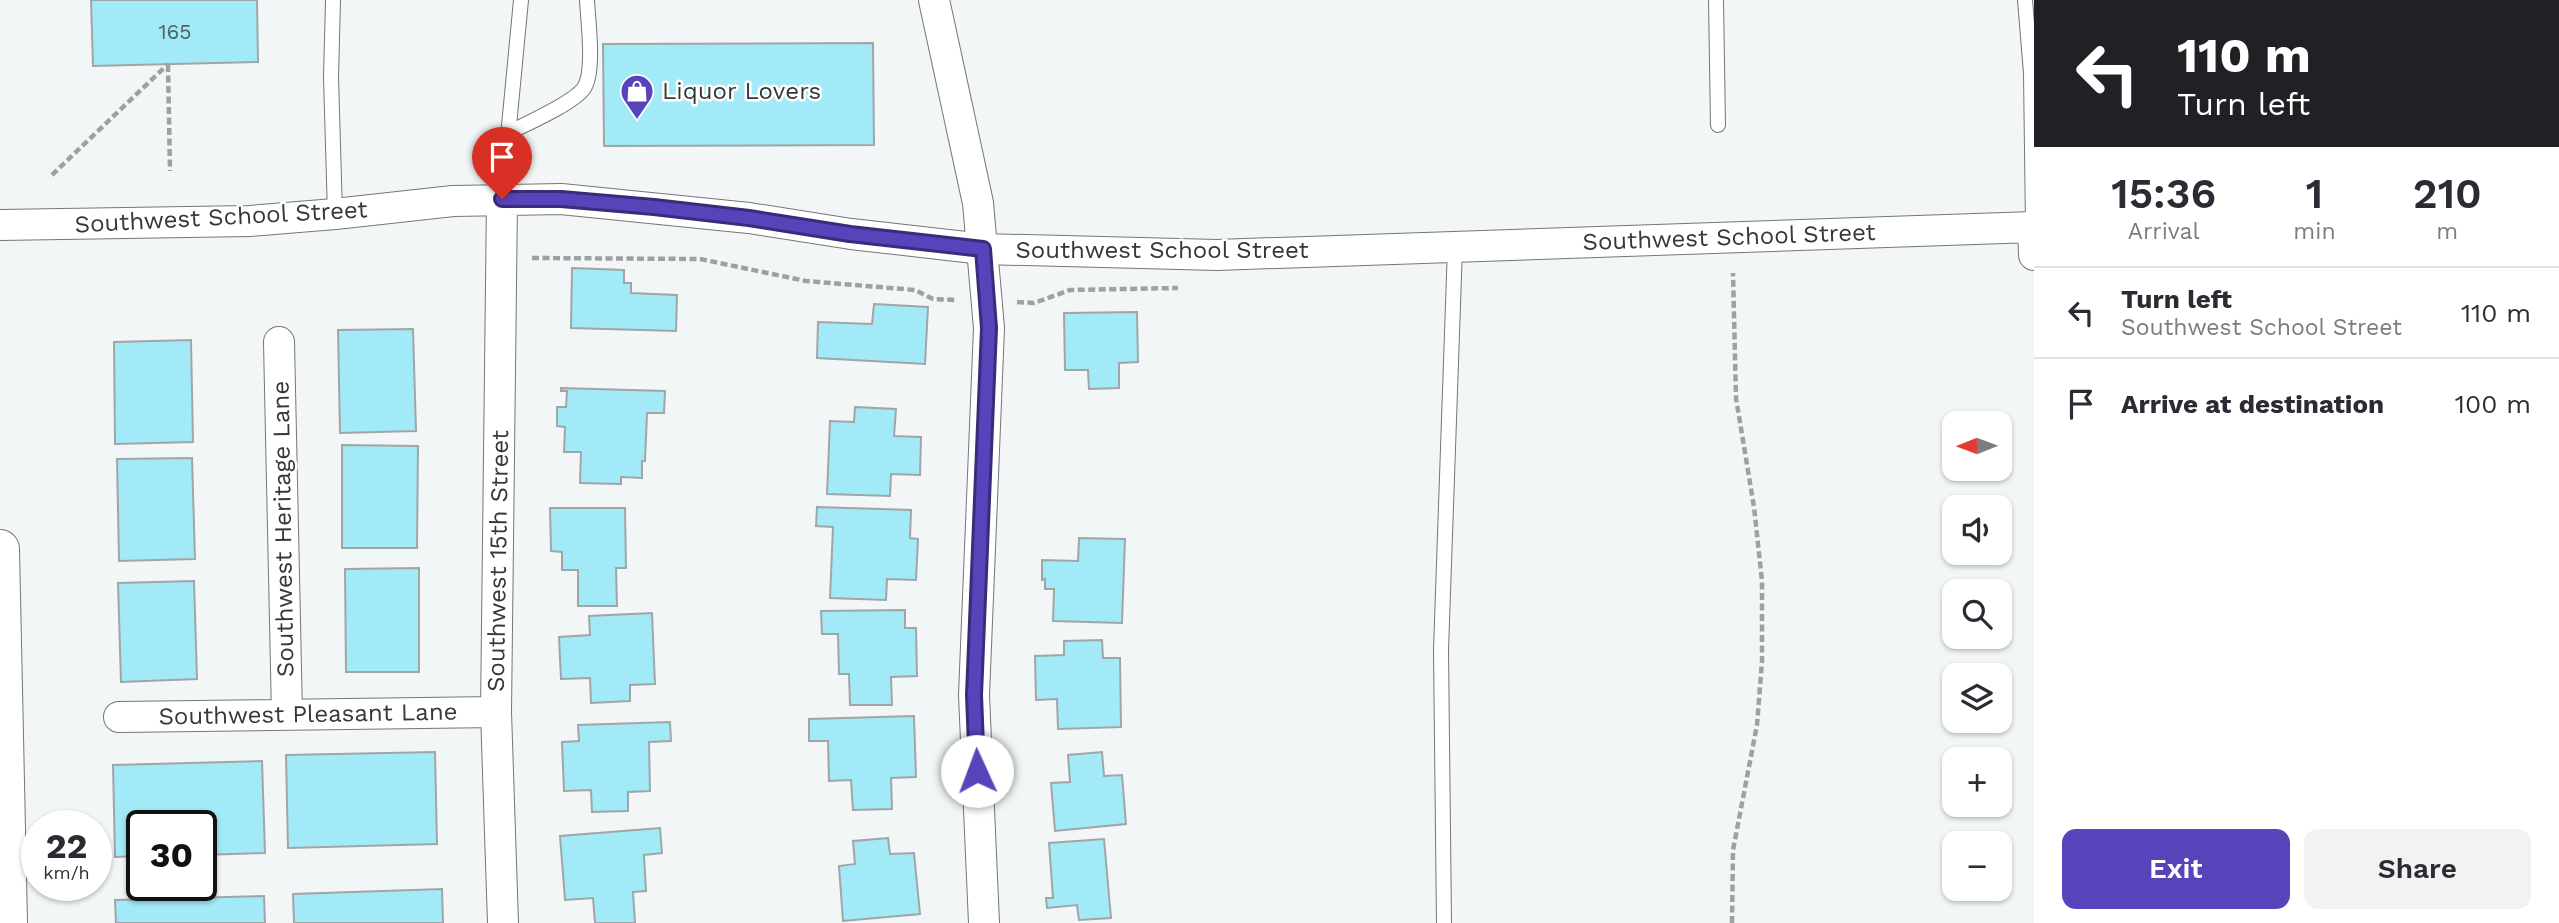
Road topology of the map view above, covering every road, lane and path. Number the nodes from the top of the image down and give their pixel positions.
1 (333, 0) edge
2 (521, 0) edge
3 (587, 0) edge
4 (934, 0) edge
5 (1716, 0) edge
6 (2025, 0) edge
7 (1718, 125) dead end
8 (508, 133) junction
9 (170, 171) dead end
10 (52, 175) dead end
11 (502, 199) junction
12 (335, 214) junction
13 (0, 225) edge
14 (2034, 226) edge
15 (1455, 247) junction
16 (983, 249) junction
17 (2034, 255) edge
18 (501, 258) junction
19 (1733, 273) dead end
20 (1179, 288) dead end
21 (987, 301) junction
22 (279, 342) dead end
23 (0, 549) edge
24 (496, 712) junction
25 (287, 715) junction
26 (119, 717) dead end
27 (8, 923) edge
28 (503, 923) edge
29 (984, 923) edge
30 (1444, 923) edge
31 (1732, 923) edge

1 - 12 lane
2 - 8 lane
3 - 8 lane
4 - 16 street
5 - 7 lane
6 - 14 lane
8 - 11 lane
9 - 10 path
11 - 12 street, Southwest School Street
11 - 16 street, Southwest School Street
11 - 18 street, Southwest 15th Street
12 - 13 street, Southwest School Street
14 - 15 street, Southwest School Street
14 - 17 street
15 - 16 street, Southwest School Street
15 - 30 lane
16 - 21 street
18 - 21 path
18 - 24 street, Southwest 15th Street
19 - 31 path
20 - 21 path
21 - 29 street
22 - 25 street, Southwest Heritage Lane
23 - 27 main road
24 - 25 street, Southwest Pleasant Lane
24 - 28 street, Southwest 15th Street
25 - 26 street, Southwest Pleasant Lane

